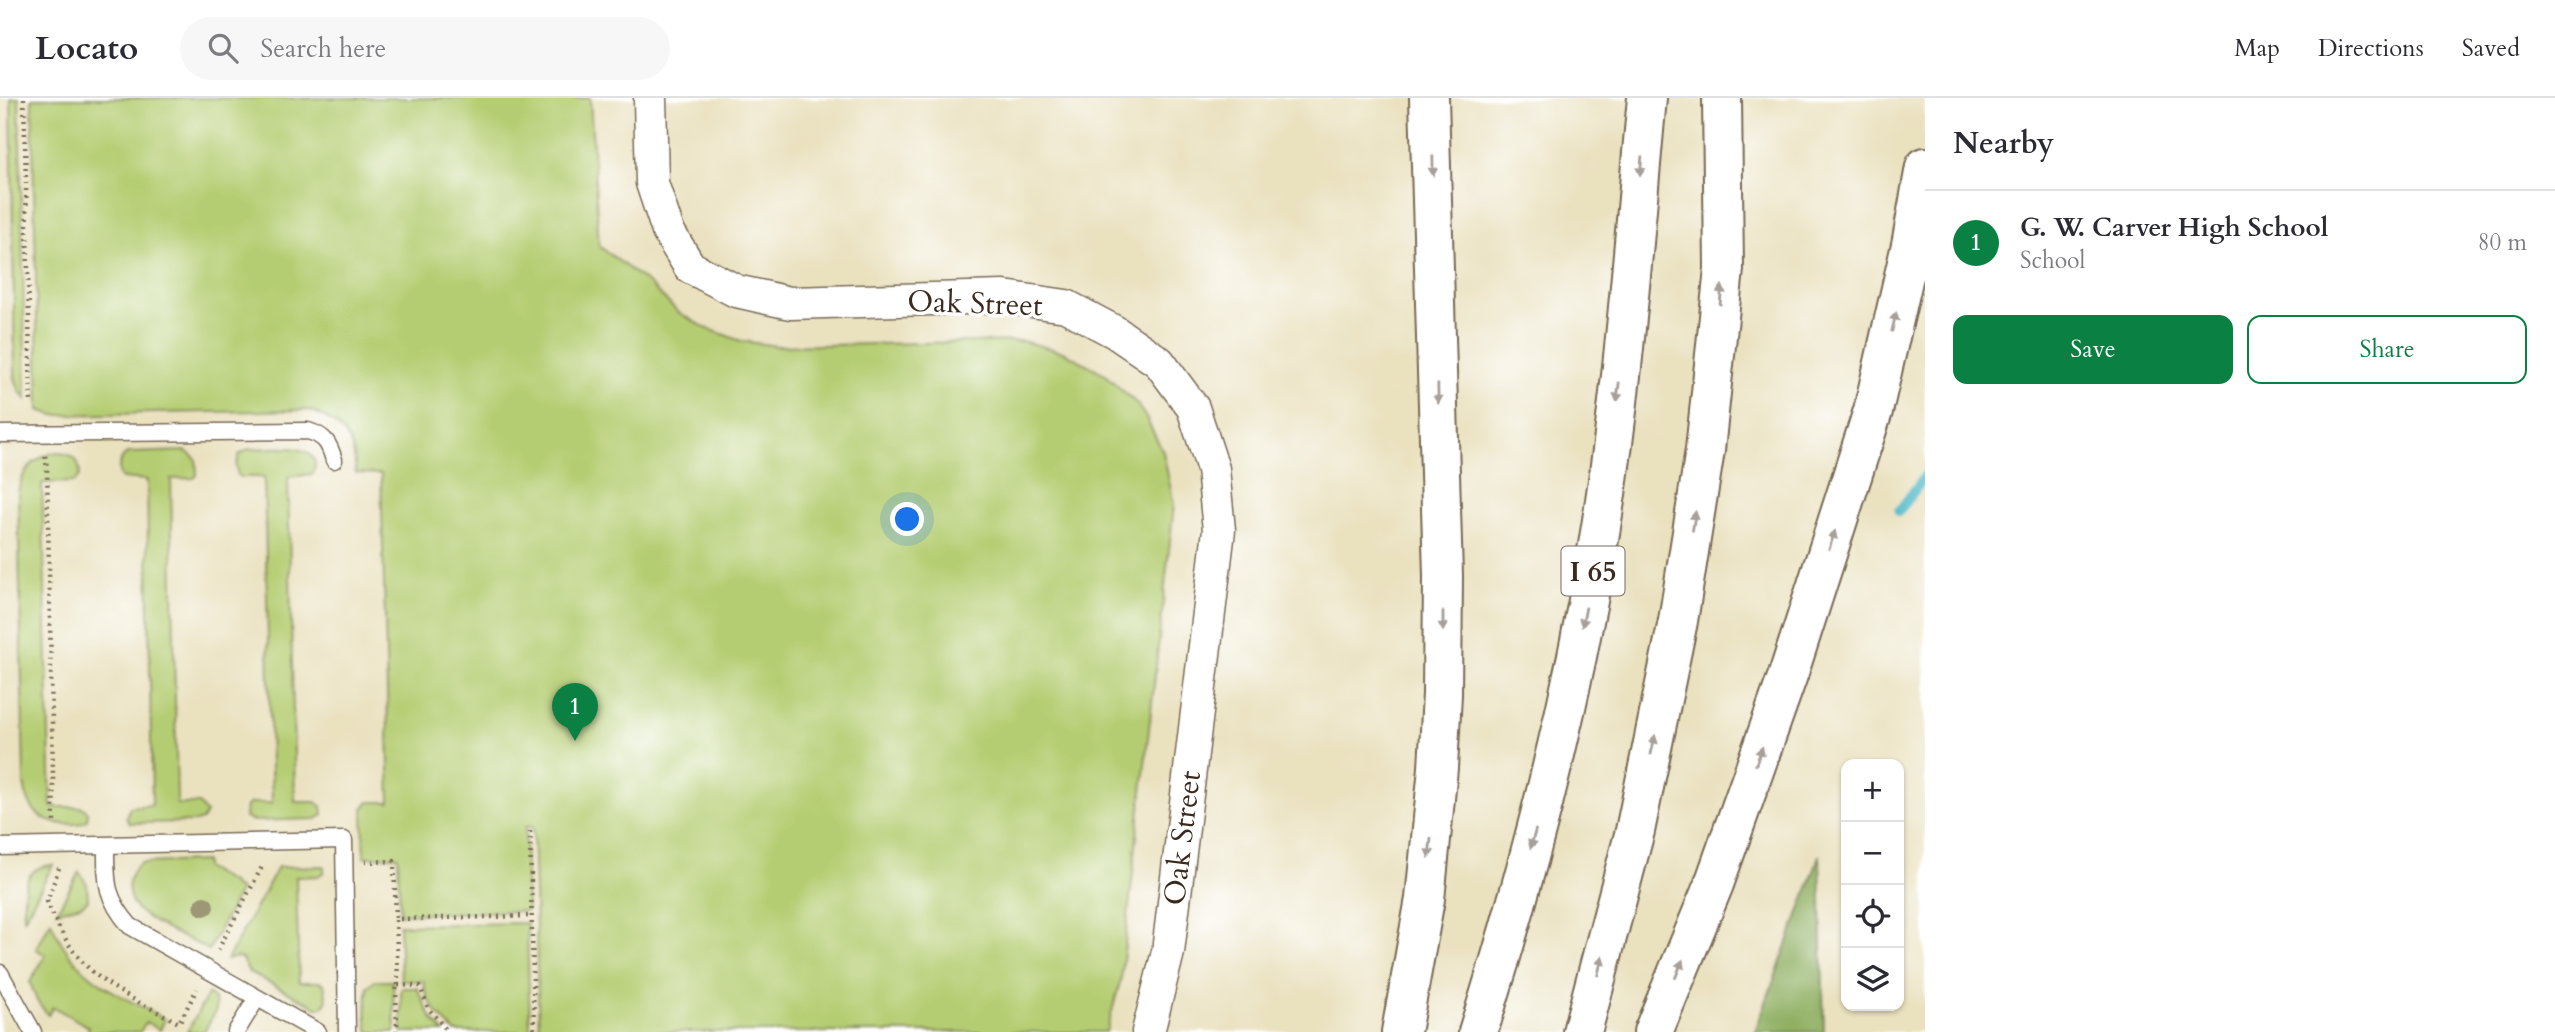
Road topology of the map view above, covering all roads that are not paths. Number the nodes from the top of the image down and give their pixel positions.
1 (650, 98) edge
2 (1647, 98) edge
3 (1722, 98) edge
4 (1426, 105) edge
5 (1925, 167) edge
6 (0, 434) edge
7 (334, 460) dead end
8 (106, 845) junction
9 (0, 847) edge
10 (0, 973) edge
11 (257, 998) junction
12 (33, 1032) edge
13 (236, 1032) edge
14 (318, 1032) edge
15 (346, 1032) edge
16 (1148, 1032) edge
17 (1401, 1032) edge
18 (1478, 1032) edge
19 (1582, 1032) edge
20 (1653, 1032) edge

1 - 16 street, Oak Street
2 -> 18 highway, I 65
19 -> 3 highway
4 -> 17 highway
20 -> 5 highway
6 - 7 lane
8 - 9 lane
8 - 11 lane
8 - 15 lane
10 - 12 lane
11 - 13 lane
11 - 14 lane

